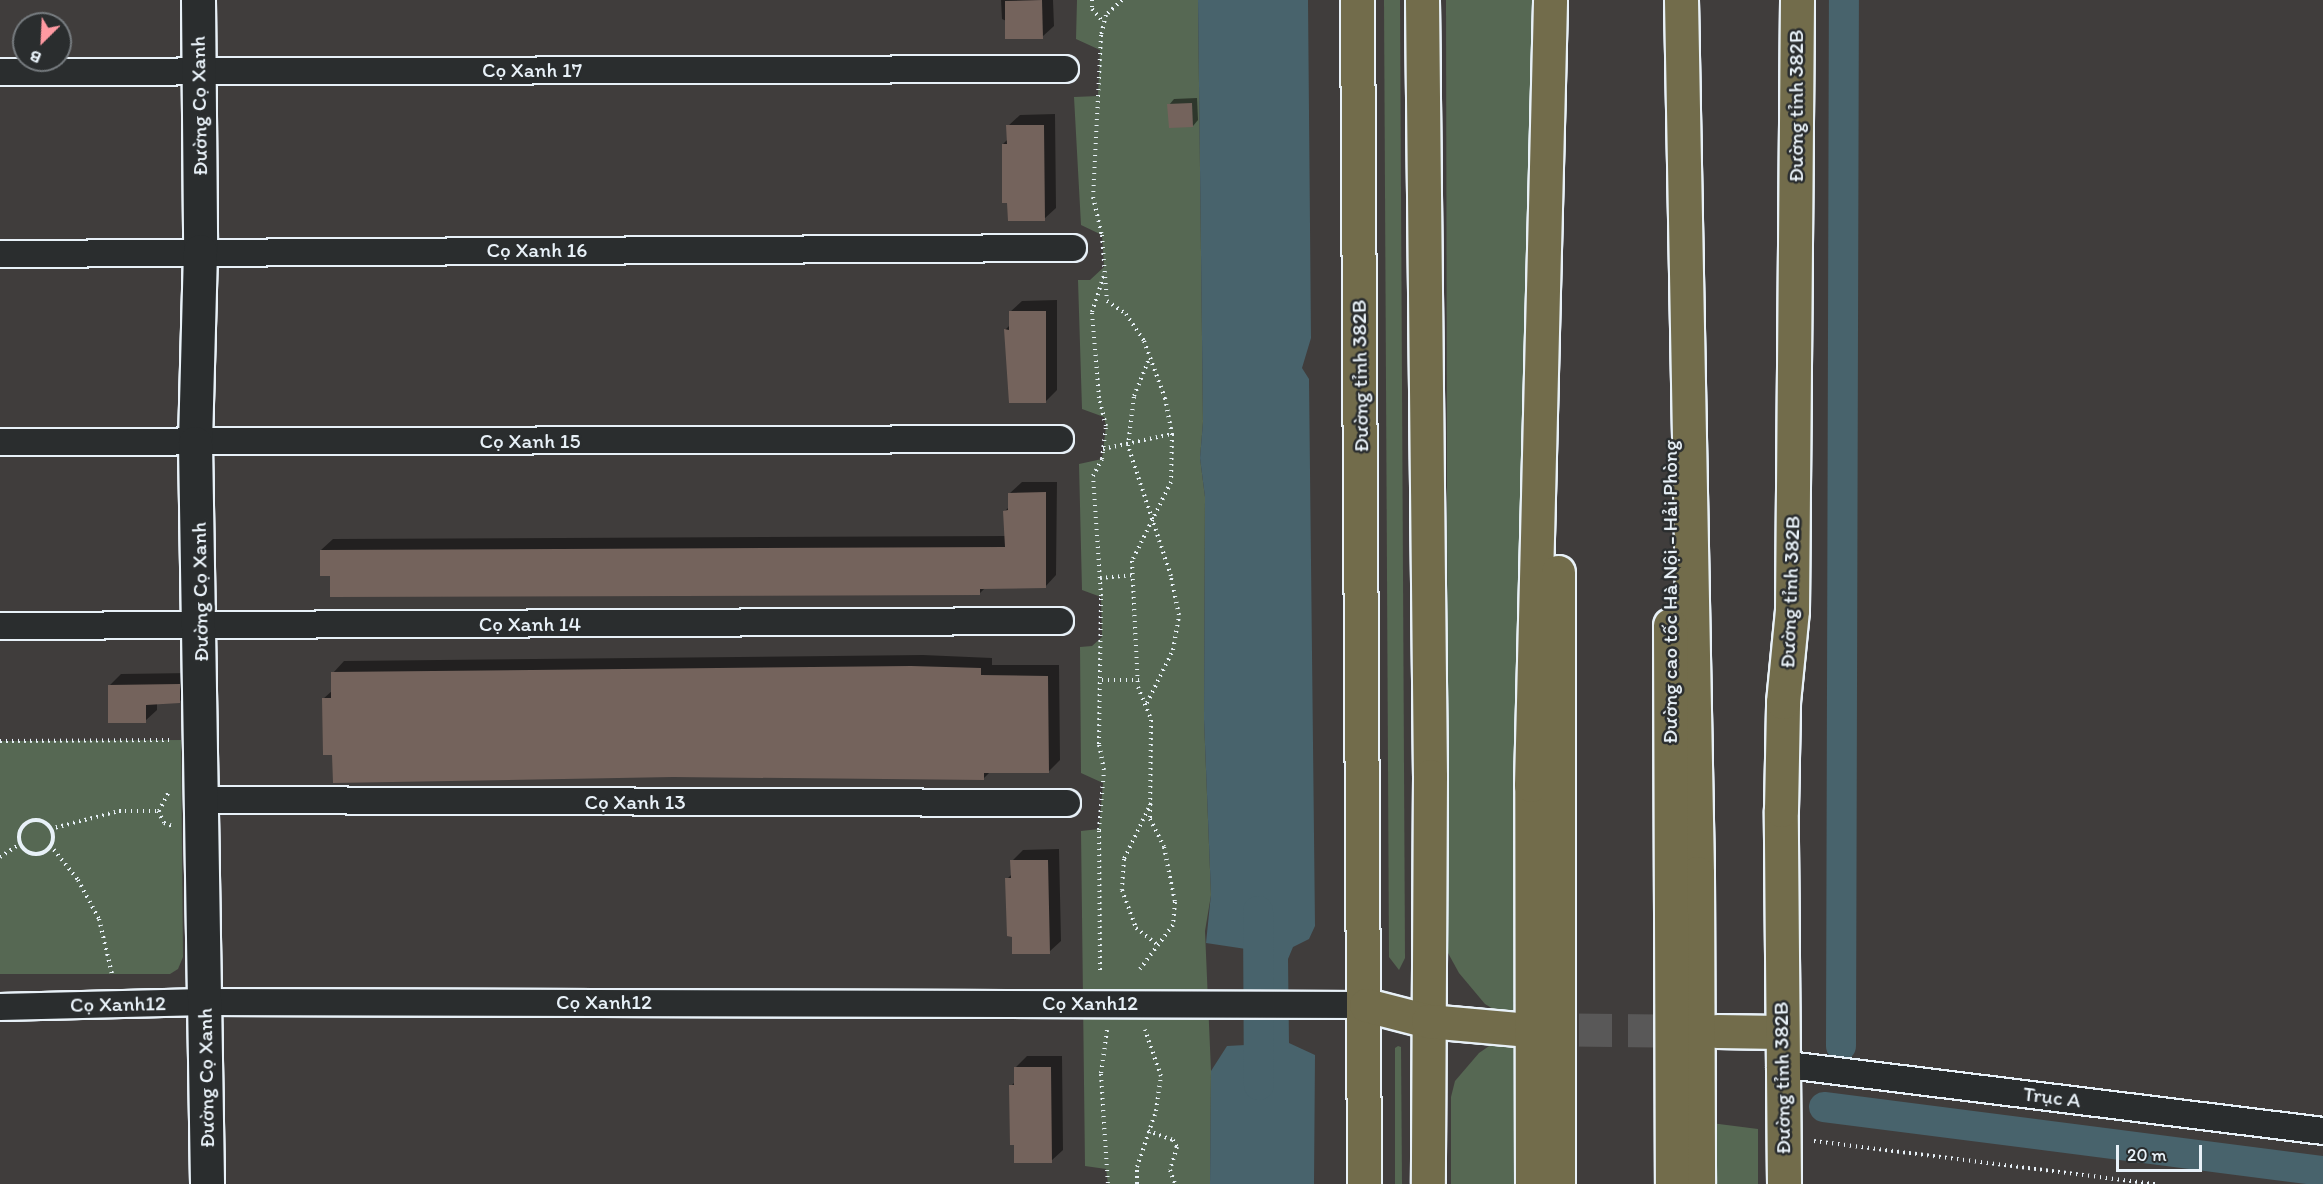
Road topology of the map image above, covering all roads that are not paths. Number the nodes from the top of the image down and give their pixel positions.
1 (198, 0) edge
2 (1357, 0) edge
3 (1422, 0) edge
4 (1550, 0) edge
5 (1560, 0) edge
6 (1667, 0) edge
7 (1681, 0) edge
8 (1797, 0) edge
9 (1065, 69) dead end
10 (200, 70) junction
11 (0, 72) edge
12 (1073, 248) dead end
13 (200, 250) junction
14 (0, 254) edge
15 (1060, 439) dead end
16 (0, 442) edge
17 (195, 443) junction
18 (1060, 621) dead end
19 (0, 626) edge
20 (201, 626) junction
21 (203, 800) junction
22 (1066, 803) dead end
23 (206, 1002) junction
24 (1366, 1005) junction
25 (0, 1007) edge
26 (1428, 1021) junction
27 (1518, 1029) tunnel mouth
28 (1717, 1031) tunnel mouth
29 (1781, 1048) junction
30 (2323, 1131) edge
31 (207, 1184) edge
32 (1364, 1184) edge
33 (1428, 1184) edge
34 (1532, 1184) edge
35 (1558, 1184) edge
36 (1672, 1184) edge
37 (1698, 1184) edge
38 (1784, 1184) edge

1 - 10 street, Đường Cọ Xanh
2 - 24 main road, Đường tỉnh 382B
3 - 26 main road
4 - 34 main road
5 - 35 main road
6 - 36 main road, Đường cao tốc Hà Nội - Hải Phòng
7 - 37 main road
8 - 29 main road, Đường tỉnh 382B
9 - 10 street, Cọ Xanh 17
10 - 11 street, Cọ Xanh 17
10 - 13 street, Đường Cọ Xanh
12 - 13 street, Cọ Xanh 16
13 - 14 street, Cọ Xanh 16
13 - 17 street, Đường Cọ Xanh
15 - 17 street, Cọ Xanh 15
16 - 17 street, Cọ Xanh 15
17 - 20 street, Đường Cọ Xanh
18 - 20 street, Cọ Xanh 14
19 - 20 street, Cọ Xanh 14
20 - 21 street, Đường Cọ Xanh
21 - 22 street, Cọ Xanh 13
21 - 23 street, Đường Cọ Xanh
23 - 24 street, Cọ Xanh12
23 - 25 street, Cọ Xanh12
23 - 31 street, Đường Cọ Xanh
24 - 26 main road
24 - 32 main road, Đường tỉnh 382B
26 - 27 main road
26 - 33 main road
28 - 29 main road
29 - 30 street, Trục A
29 - 38 main road, Đường tỉnh 382B

